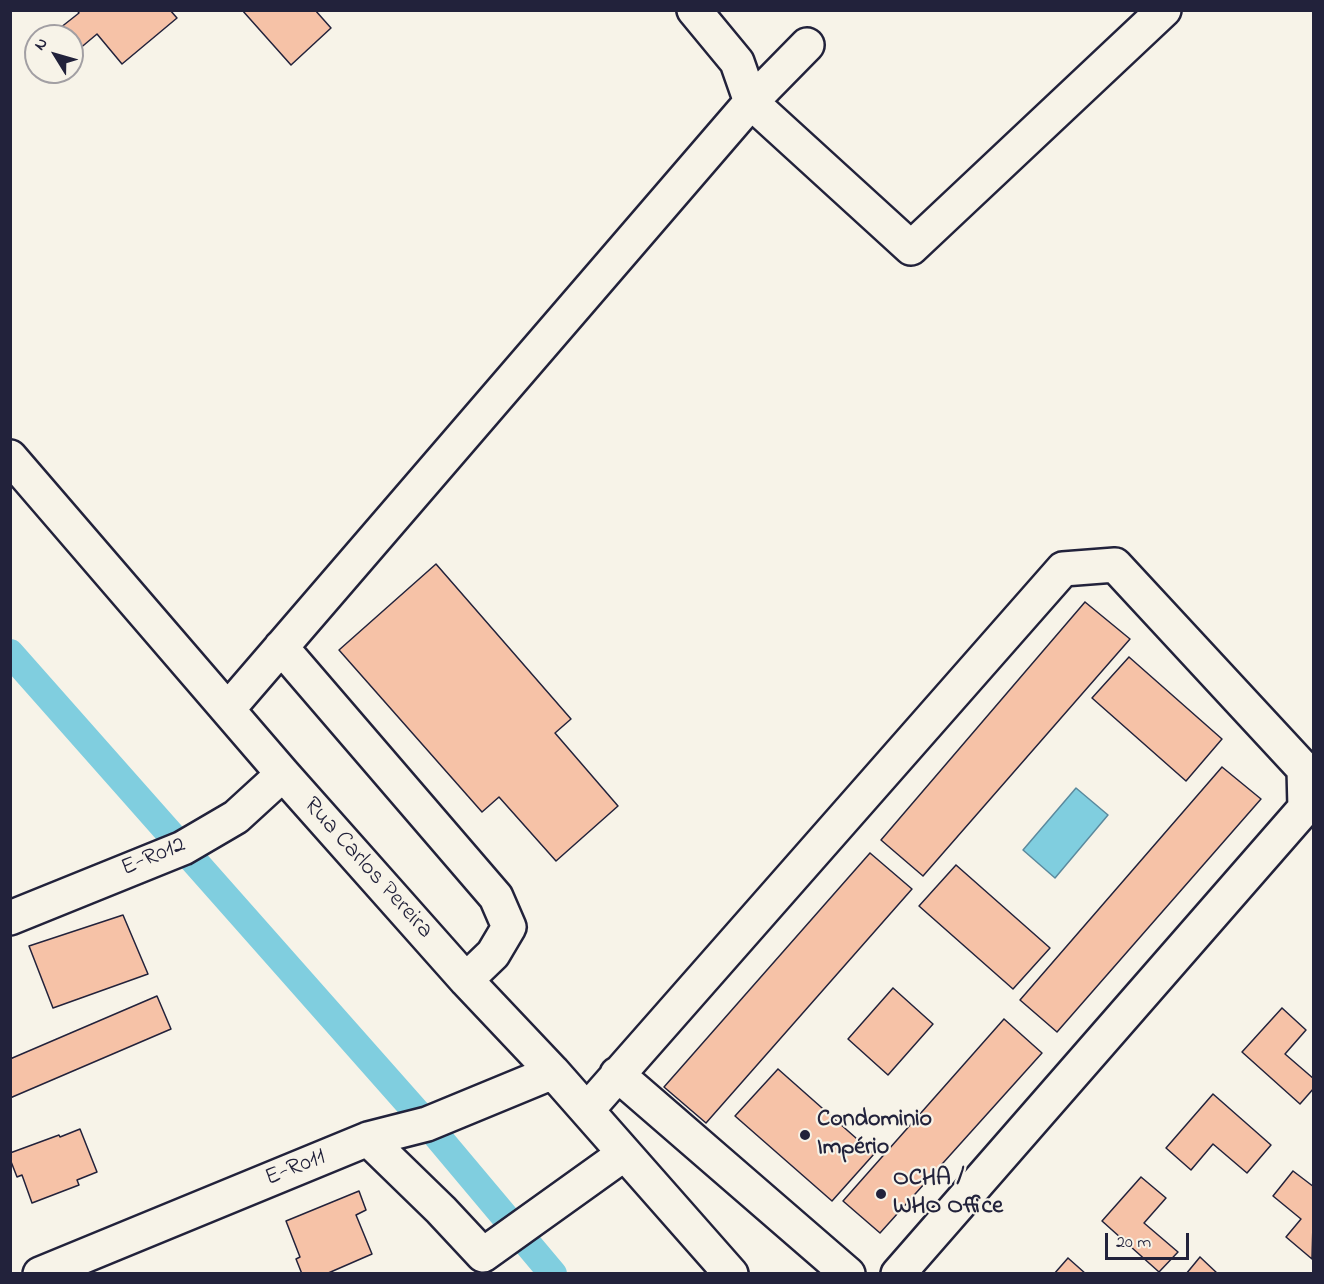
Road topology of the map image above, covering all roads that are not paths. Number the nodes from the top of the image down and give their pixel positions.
1 (694, 10) edge
2 (1164, 10) edge
3 (807, 45) dead end
4 (751, 102) junction
5 (10, 457) edge
6 (281, 646) junction
7 (228, 710) junction
8 (284, 774) junction
9 (10, 918) edge
10 (466, 980) junction
11 (553, 1072) junction
12 (617, 1074) junction
13 (587, 1110) junction
14 (368, 1139) junction
15 (624, 1154) junction
16 (40, 1274) edge
17 (731, 1274) edge
18 (848, 1274) edge
19 (898, 1274) edge

1 - 4 street
2 - 4 street
3 - 4 street
4 - 6 street
5 - 7 street, Rua Carlos Pereira
6 - 7 street
6 - 10 street
7 - 8 street, Rua Carlos Pereira
8 - 9 street, E-R012
8 - 10 street, Rua Carlos Pereira
10 - 11 street, Rua Carlos Pereira
11 - 13 street, Rua Carlos Pereira
11 - 14 street, E-R011
12 - 13 street
12 - 18 street
12 - 19 street
13 - 15 street, Rua Carlos Pereira
14 - 15 street
14 - 16 street, E-R011
15 - 17 street, Rua Carlos Pereira

